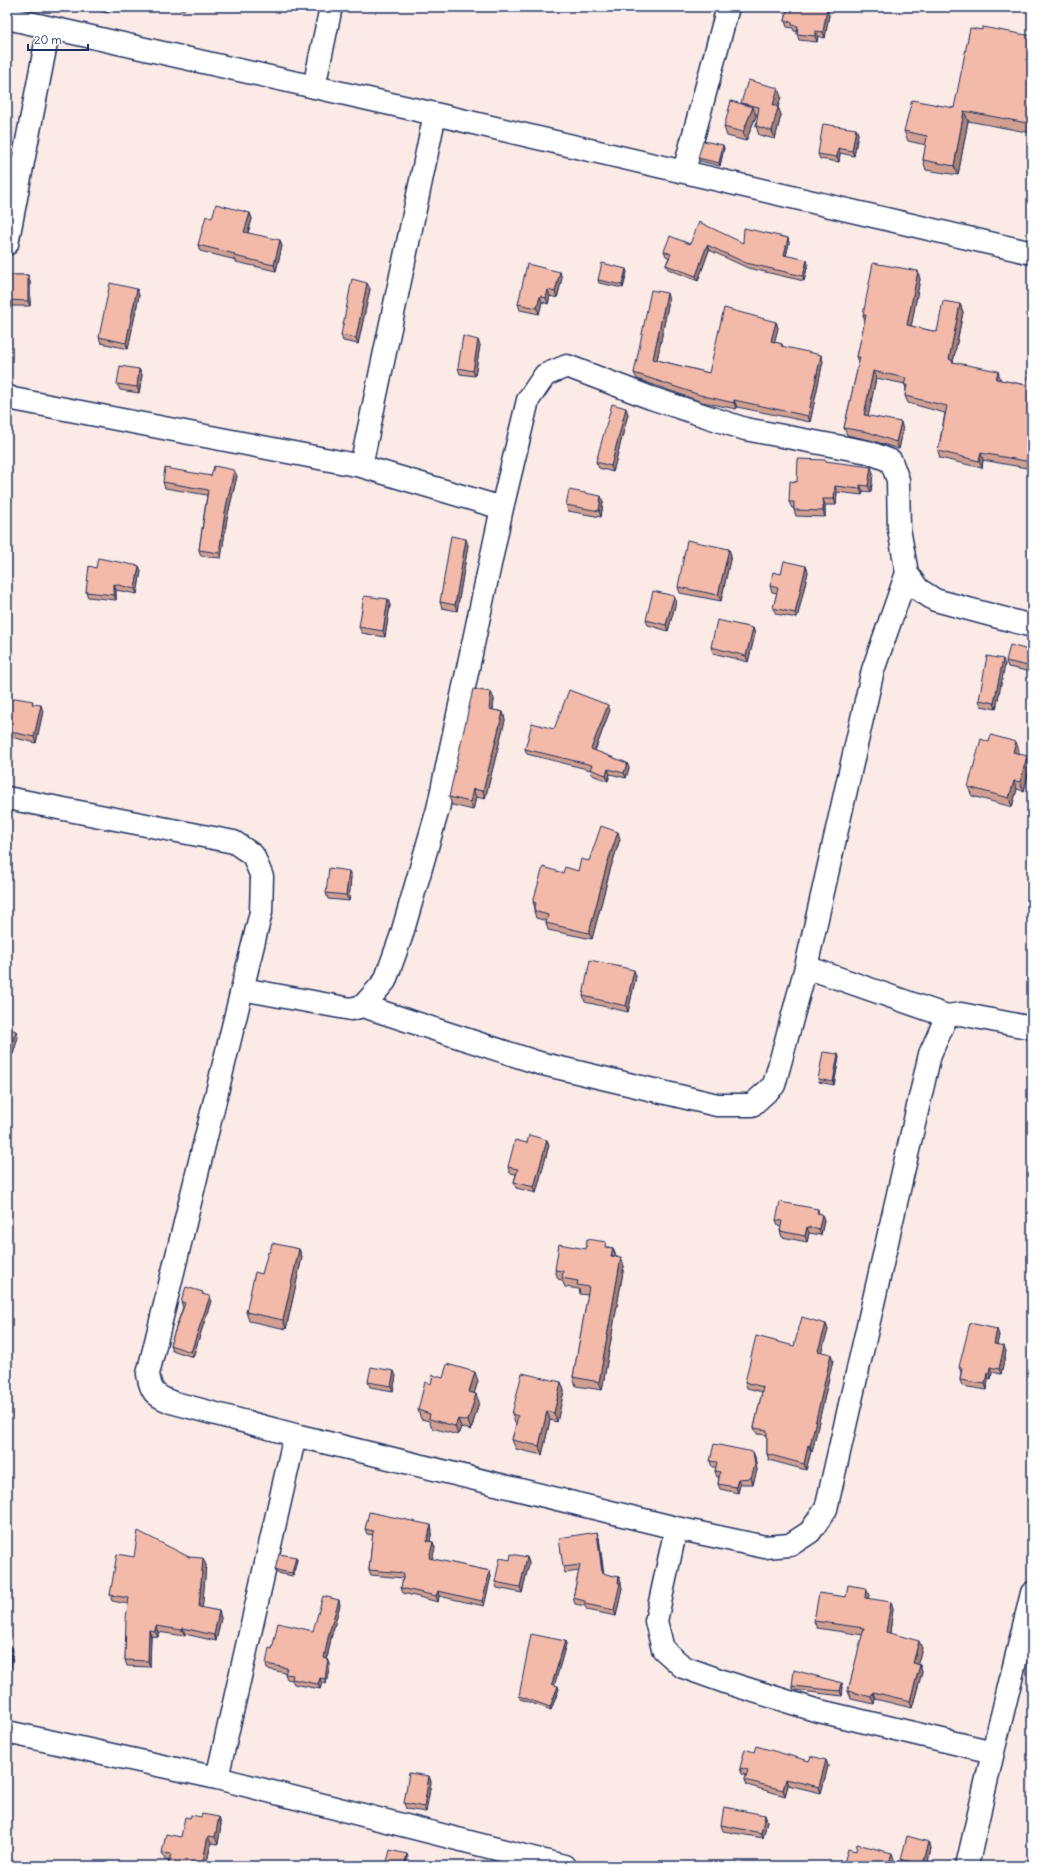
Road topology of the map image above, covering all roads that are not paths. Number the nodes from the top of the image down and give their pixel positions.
1 (331, 7) edge
2 (728, 7) edge
3 (7, 18) edge
4 (49, 28) junction
5 (314, 87) junction
6 (435, 114) junction
7 (684, 171) junction
8 (8, 232) edge
9 (1032, 253) edge
10 (7, 396) edge
11 (361, 466) junction
12 (502, 508) junction
13 (907, 573) junction
14 (1032, 626) edge
15 (7, 798) edge
16 (806, 967) junction
17 (242, 989) junction
18 (363, 1006) junction
19 (947, 1016) junction
20 (1032, 1028) edge
21 (295, 1435) junction
22 (676, 1528) junction
23 (1032, 1596) edge
24 (7, 1732) edge
25 (993, 1752) junction
26 (217, 1778) junction
27 (563, 1866) edge
28 (967, 1866) edge

1 - 5 street
2 - 7 street
3 - 4 street
4 - 5 street
4 - 8 street
5 - 6 street
6 - 7 street
6 - 11 street
7 - 9 street
10 - 11 street
11 - 12 street
12 - 13 street
12 - 18 street
13 - 14 street
13 - 16 street
15 - 17 street
16 - 18 street
16 - 19 street
17 - 18 street
17 - 21 street
19 - 20 street
19 - 22 street
21 - 22 street
21 - 26 street
22 - 25 street
23 - 25 street
24 - 26 street
25 - 28 street
26 - 27 street

